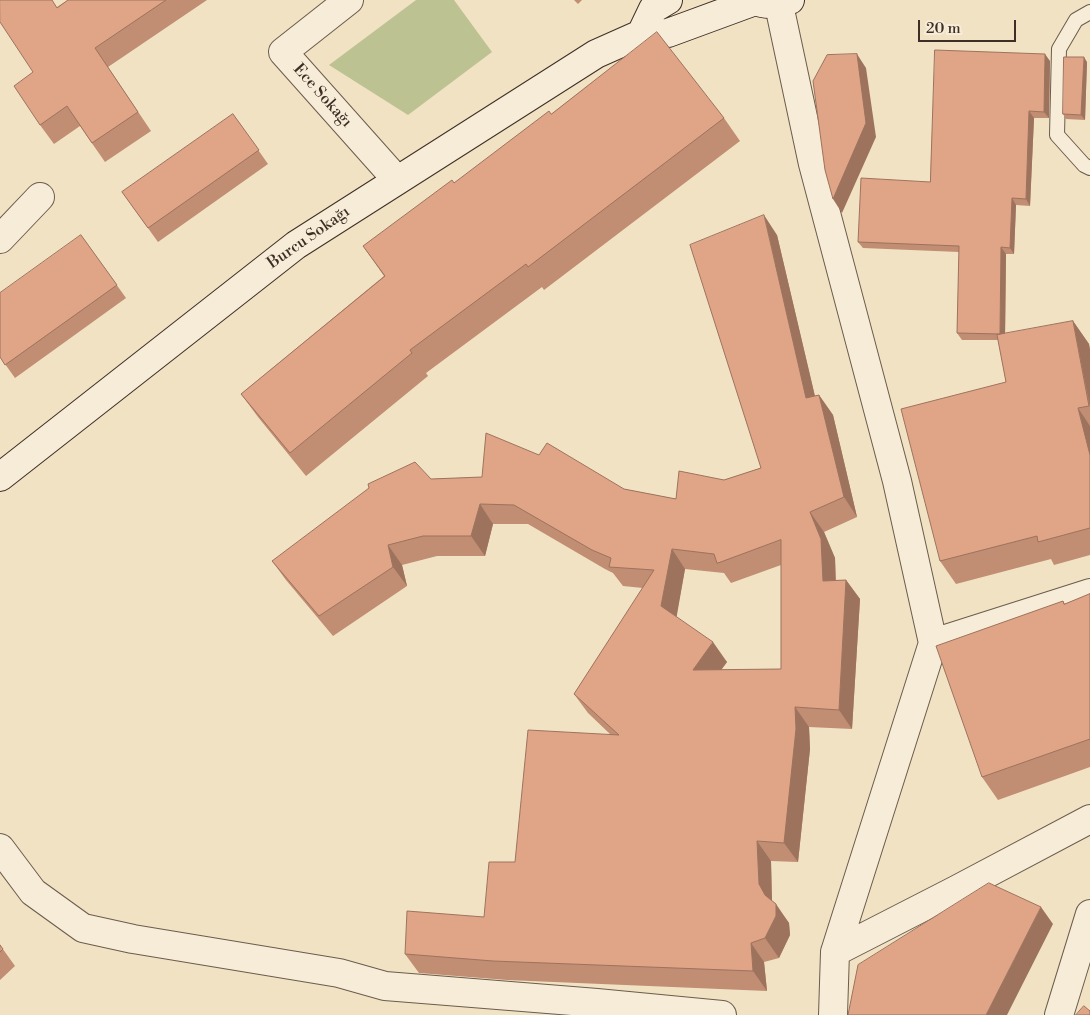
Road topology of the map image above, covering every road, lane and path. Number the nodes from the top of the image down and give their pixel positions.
1 (350, 0) edge
2 (668, 0) edge
3 (769, 1) edge
4 (1090, 12) edge
5 (641, 34) junction
6 (1090, 168) edge
7 (397, 180) junction
8 (40, 197) dead end
9 (0, 240) edge
10 (0, 477) edge
11 (1090, 593) edge
12 (932, 643) junction
13 (1090, 819) edge
14 (0, 848) edge
15 (1090, 914) edge
16 (835, 952) junction
17 (722, 1015) edge
18 (833, 1015) edge
19 (1059, 1015) edge

1 - 7 street, Ece Sokağı
2 - 5 street
3 - 5 street, Burcu Sokağı
3 - 12 street
4 - 6 lane
5 - 7 street, Burcu Sokağı
7 - 10 street, Burcu Sokağı
8 - 9 street
11 - 12 street
12 - 16 street
13 - 16 street
14 - 17 street
15 - 19 street
16 - 18 street

